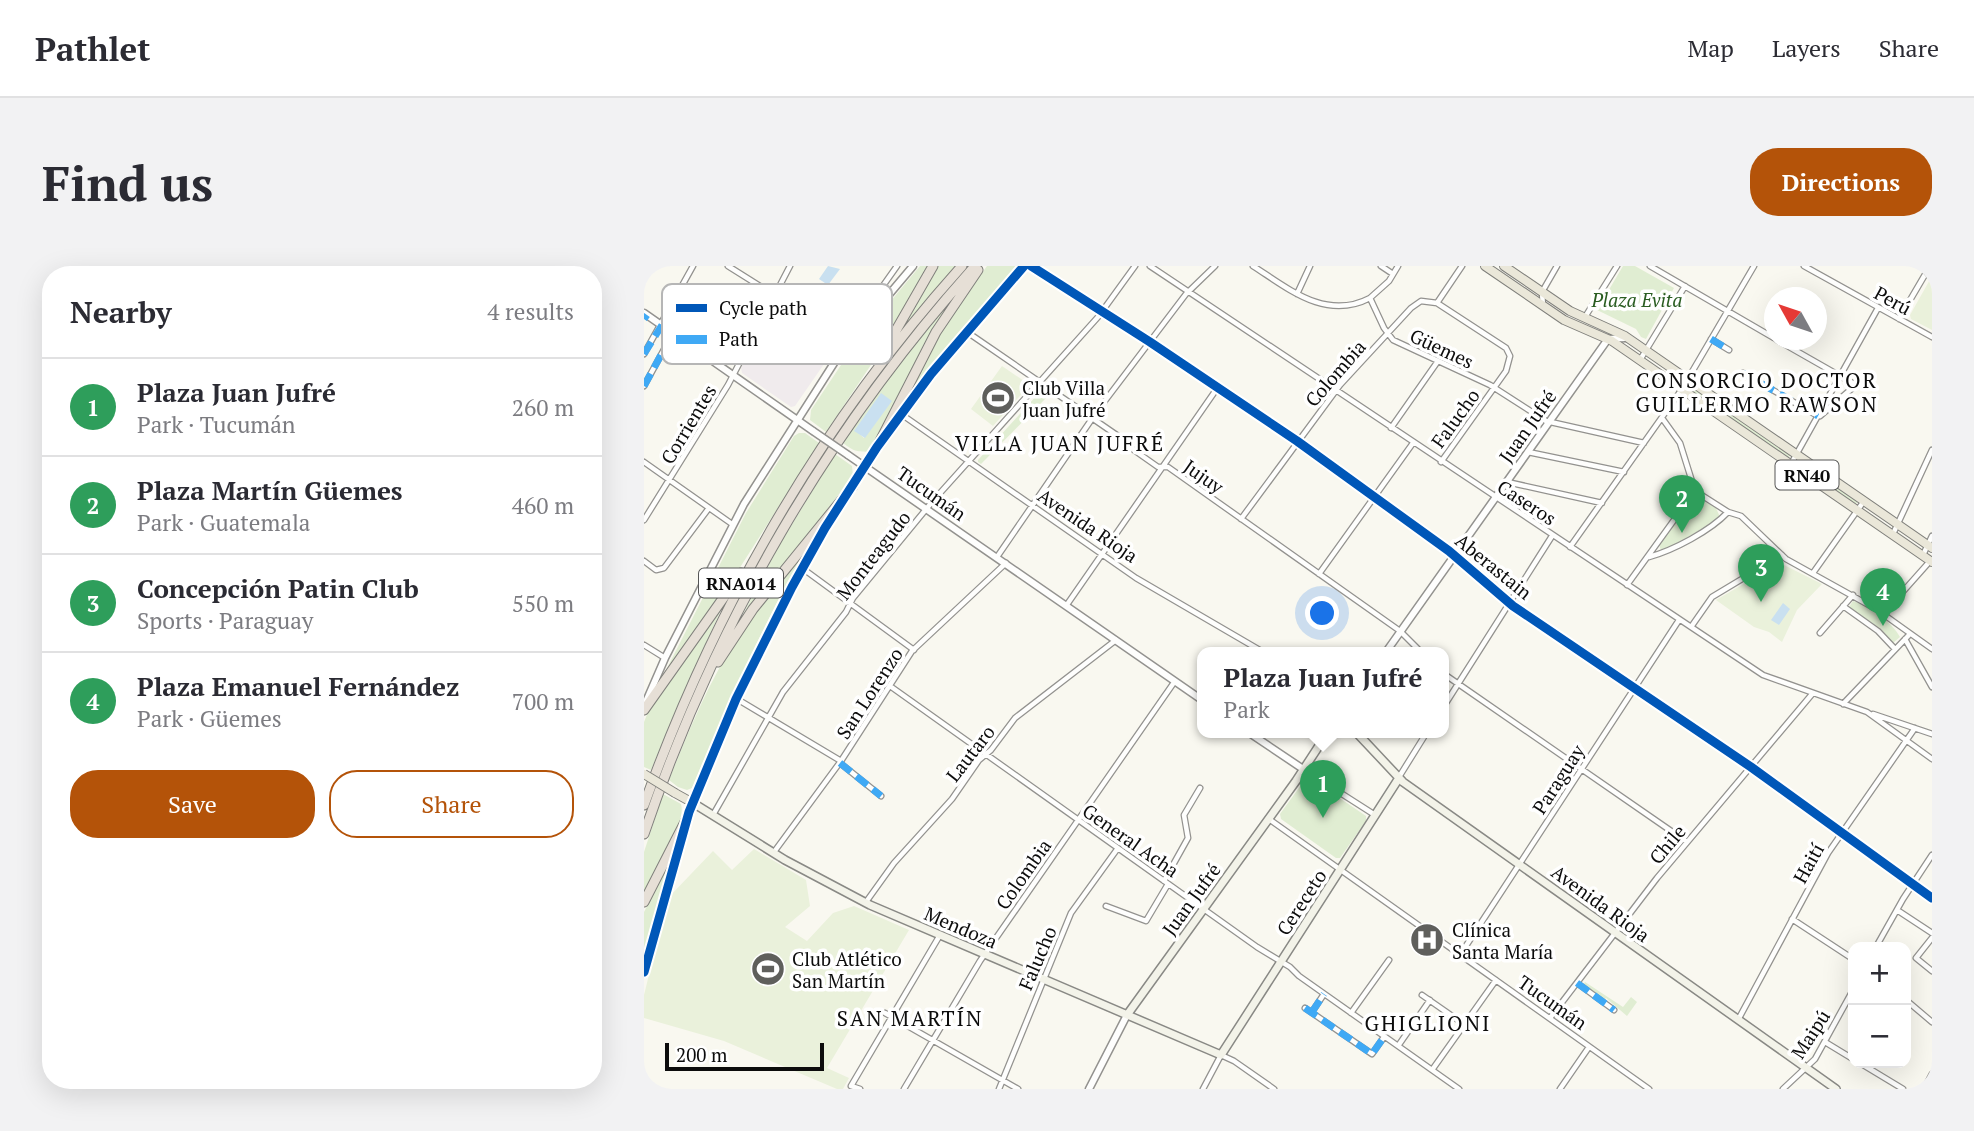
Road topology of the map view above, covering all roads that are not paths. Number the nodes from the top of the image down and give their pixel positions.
1 (693, 266) edge
2 (729, 266) edge
3 (790, 266) edge
4 (897, 266) edge
5 (913, 266) edge
6 (933, 266) edge
7 (962, 266) edge
8 (975, 266) edge
9 (981, 266) edge
10 (1024, 266) edge
11 (1031, 266) edge
12 (1135, 266) edge
13 (1150, 266) edge
14 (1215, 266) edge
15 (1252, 266) edge
16 (1310, 266) edge
17 (1381, 266) edge
18 (1398, 266) edge
19 (1462, 266) edge
20 (1485, 266) edge
21 (1504, 266) edge
22 (1557, 266) edge
23 (1617, 266) edge
24 (1754, 266) edge
25 (1804, 266) edge
26 (1930, 266) edge
27 (1654, 267) edge
28 (1393, 274) junction
29 (887, 279) junction
30 (684, 284) edge
31 (757, 284) edge
32 (780, 284) edge
33 (884, 284) edge
34 (895, 286) junction
35 (1685, 286) junction
36 (892, 290) edge
37 (1188, 292) junction
38 (1542, 292) junction
39 (1297, 294) junction
40 (1370, 298) junction
41 (1437, 303) junction
42 (1543, 306) junction
43 (1878, 307) junction
44 (1728, 311) junction
45 (1102, 312) junction
46 (645, 315) edge
47 (1584, 318) junction
48 (1899, 320) junction
49 (662, 326) joint
50 (967, 332) junction
51 (1764, 332) edge
52 (1388, 334) junction
53 (1932, 337) edge
54 (892, 338) edge
55 (1711, 339) junction
56 (1608, 340) junction
57 (1630, 340) junction
58 (1150, 342) junction
59 (892, 349) edge
60 (1729, 349) dead end
61 (1646, 350) junction
62 (1795, 350) edge
63 (644, 354) edge
64 (662, 355) edge
65 (1640, 360) junction
66 (1438, 361) junction
67 (717, 364) edge
68 (738, 364) edge
69 (833, 364) edge
70 (876, 364) edge
71 (881, 364) edge
72 (1743, 373) dead end
73 (732, 375) junction
74 (1840, 376) junction
75 (1687, 379) junction
76 (1040, 382) junction
77 (1218, 387) junction
78 (645, 388) edge
79 (1494, 388) junction
80 (1682, 389) junction
81 (1336, 390) junction
82 (850, 406) junction
83 (901, 414) junction
84 (1092, 418) junction
85 (1662, 418) junction
86 (1817, 418) junction
87 (797, 419) junction
88 (1549, 422) junction
89 (1391, 428) junction
90 (1297, 441) junction
91 (1413, 443) junction
92 (1644, 443) junction
93 (877, 447) junction
94 (1932, 450) edge
95 (1528, 452) junction
96 (1797, 454) junction
97 (968, 461) junction
98 (644, 462) edge
99 (1441, 462) junction
100 (1791, 464) junction
101 (866, 466) junction
102 (1162, 467) junction
103 (1623, 472) junction
104 (670, 481) junction
105 (1507, 482) junction
106 (853, 486) junction
107 (1695, 491) junction
108 (1374, 497) junction
109 (1495, 498) junction
110 (1864, 501) junction
111 (1602, 503) junction
112 (1032, 506) junction
113 (709, 508) junction
114 (926, 508) junction
115 (1857, 510) junction
116 (1728, 512) junction
117 (1241, 519) junction
118 (644, 520) edge
119 (732, 524) junction
120 (1898, 524) junction
121 (771, 527) junction
122 (1893, 535) junction
123 (1552, 536) junction
124 (1931, 543) edge
125 (1570, 548) junction
126 (1102, 555) junction
127 (1454, 555) junction
128 (1782, 555) junction
129 (997, 557) junction
130 (1648, 557) junction
131 (1929, 559) edge
132 (644, 561) edge
133 (1006, 564) junction
134 (802, 568) junction
135 (1813, 572) junction
136 (1319, 574) junction
137 (1627, 585) junction
138 (1853, 595) junction
139 (850, 603) junction
140 (1509, 603) junction
141 (1066, 606) junction
142 (1843, 606) junction
143 (1883, 614) junction
144 (1679, 620) junction
145 (1691, 627) junction
146 (1400, 631) junction
147 (1819, 633) dead end
148 (1907, 637) junction
149 (1116, 640) junction
150 (644, 645) edge
151 (1254, 647) edge
152 (1389, 647) edge
153 (1416, 647) edge
154 (1895, 649) junction
155 (1932, 649) edge
156 (914, 650) junction
157 (665, 658) junction
158 (1449, 678) edge
159 (1175, 681) junction
160 (1457, 684) junction
161 (890, 686) junction
162 (1635, 686) junction
163 (1932, 687) edge
164 (1813, 693) junction
165 (1197, 697) edge
166 (1449, 698) edge
167 (736, 699) junction
168 (1843, 704) junction
169 (644, 708) edge
170 (691, 709) junction
171 (1867, 712) junction
172 (768, 718) junction
173 (1915, 728) junction
174 (1932, 734) edge
175 (1257, 738) edge
176 (1324, 738) edge
177 (1362, 738) edge
178 (1423, 738) edge
179 (1906, 741) junction
180 (986, 754) junction
181 (1932, 759) edge
182 (841, 762) junction
183 (1751, 767) junction
184 (1582, 768) junction
185 (1303, 769) junction
186 (644, 774) edge
187 (1399, 778) junction
188 (1200, 788) dead end
189 (881, 796) dead end
190 (693, 803) junction
191 (644, 805) edge
192 (1375, 815) junction
193 (713, 816) junction
194 (1269, 819) junction
195 (686, 820) junction
196 (1078, 820) junction
197 (1842, 833) junction
198 (644, 834) edge
199 (1688, 842) junction
200 (1118, 848) junction
201 (774, 853) junction
202 (1932, 855) edge
203 (1519, 864) junction
204 (1340, 870) junction
205 (1166, 882) junction
206 (1913, 884) junction
207 (1932, 898) edge
208 (644, 902) edge
209 (866, 903) junction
210 (1106, 906) dead end
211 (1203, 909) junction
212 (1897, 910) junction
213 (1793, 919) junction
214 (1615, 933) junction
215 (940, 935) junction
216 (1932, 936) edge
217 (1879, 942) edge
218 (985, 954) junction
219 (1460, 955) junction
220 (1848, 956) edge
221 (1389, 960) dead end
222 (1282, 961) junction
223 (1932, 971) edge
224 (644, 972) edge
225 (1043, 979) junction
226 (1496, 980) junction
227 (1577, 983) junction
228 (1324, 994) junction
229 (1422, 995) dead end
230 (1848, 999) edge
231 (1430, 1000) junction
232 (1911, 1004) edge
233 (1305, 1008) dead end
234 (1614, 1010) dead end
235 (1312, 1012) junction
236 (885, 1013) dead end
237 (1351, 1013) junction
238 (1127, 1015) junction
239 (891, 1017) junction
240 (1549, 1018) junction
241 (1738, 1020) junction
242 (1932, 1021) edge
243 (1465, 1025) junction
244 (1384, 1037) junction
245 (932, 1042) junction
246 (1825, 1042) junction
247 (1398, 1046) junction
248 (1590, 1047) junction
249 (1221, 1055) junction
250 (1848, 1056) edge
251 (1806, 1068) junction
252 (1868, 1068) edge
253 (1432, 1070) junction
254 (1932, 1074) edge
255 (1003, 1081) junction
256 (860, 1089) edge
257 (904, 1089) edge
258 (999, 1089) edge
259 (1018, 1089) edge
260 (1089, 1089) edge
261 (1203, 1089) edge
262 (1274, 1089) edge
263 (1459, 1089) edge
264 (1560, 1089) edge
265 (1649, 1089) edge
266 (1783, 1089) edge
267 (1836, 1089) edge
268 (1903, 1089) edge
269 (1924, 1089) edge

1 - 30 street
2 - 31 street
3 - 32 street, Corrientes
4 - 29 street
5 - 34 street
6 - 54 highway
7 - 59 highway, RNA014
8 - 170 highway, RNA014
9 - 93 highway
10 - 50 street
11 - 45 street, Aberastain
12 - 45 street, Monteagudo
13 - 37 street, Caseros
14 - 37 street
15 - 39 street
16 - 39 street
17 - 28 street
18 - 28 street
19 - 41 street
20 - 42 main road, RN40
21 - 38 main road, RN40
22 - 38 street
23 - 47 street
24 - 44 street
25 - 43 street, Perú
26 - 48 street
27 - 35 street
28 - 40 street
29 - 33 street
29 - 34 street
34 - 36 street
35 - 44 street
35 - 61 street
37 - 58 street
37 - 81 street, Caseros
38 - 42 street
38 - 47 main road, RN40
39 - 40 street
40 - 52 street, Güemes
41 - 52 street, Colombia
41 - 79 street, Falucho
42 - 56 main road, RN40
43 - 48 street, Perú
43 - 74 street
44 - 51 street
44 - 55 street
45 - 58 street, Aberastain
45 - 76 street, Monteagudo
46 - 49 street, Tucumán
47 - 57 main road, RN40
48 - 53 street, Perú
49 - 63 street
50 - 76 street, Jujuy
50 - 83 street
52 - 66 street, Güemes
52 - 81 street, Colombia
55 - 60 street
55 - 75 street
56 - 57 street
56 - 65 main road, RN40
56 - 88 street, Juan Jufré
57 - 61 main road, RN40
58 - 77 street, Aberastain
58 - 84 street
61 - 65 street
61 - 75 main road, RN40
62 - 74 street
64 - 78 street
65 - 80 main road, RN40
66 - 79 street, Güemes
66 - 89 street
67 - 73 street, Tucumán
68 - 73 street, Corrientes
69 - 87 street
70 - 82 highway
71 - 82 highway, RNA014
72 - 86 street
73 - 87 street, Tucumán
73 - 104 street, Corrientes
74 - 86 street
74 - 86 street
75 - 80 street
75 - 96 main road, RN40
76 - 84 street, Jujuy
76 - 97 street, Monteagudo
77 - 90 street, Aberastain
77 - 102 street
79 - 88 street, Güemes
79 - 99 street, Falucho
80 - 85 street
80 - 100 main road, RN40
81 - 89 street, Caseros
81 - 90 street, Colombia
82 - 121 highway, RNA014
83 - 93 street
83 - 97 street, Avenida Rioja
84 - 102 street, Jujuy
84 - 112 street
85 - 92 street
85 - 107 street
86 - 96 street
87 - 101 street, Tucumán, bridge
87 - 119 street
88 - 92 street, Güemes
88 - 95 street, Juan Jufré
89 - 91 street, Caseros
90 - 108 street, Aberastain
90 - 117 street, Colombia
91 - 99 street, Caseros
91 - 108 street, Falucho
92 - 103 street
93 - 101 street
94 - 120 street
95 - 103 street
95 - 105 street, Juan Jufré
96 - 100 street
96 - 110 main road, RN40
97 - 112 street, Avenida Rioja
97 - 114 street, Monteagudo
98 - 104 street
99 - 109 street, Caseros
100 - 115 main road, RN40
101 - 106 street
101 - 114 street, Tucumán
102 - 117 street, Jujuy
102 - 126 street
103 - 111 street
104 - 113 street
104 - 118 street, Corrientes
105 - 109 street, Juan Jufré
105 - 111 street
106 - 134 street
106 - 170 highway
107 - 116 street
107 - 130 street
108 - 127 street, Aberastain
108 - 136 street, Falucho
109 - 123 street, Caseros
109 - 127 street, Juan Jufré
110 - 115 street
110 - 120 main road, RN40
111 - 125 street
112 - 126 street, Avenida Rioja
112 - 129 street
113 - 119 street
113 - 132 street
114 - 129 street, Tucumán
114 - 139 street, Monteagudo
115 - 122 main road, RN40
115 - 135 street
116 - 128 street
116 - 130 street
117 - 136 street, Jujuy
119 - 157 street
120 - 122 street
120 - 124 main road, RN40
121 - 169 highway
121 - 191 highway, RNA014
122 - 131 main road, RN40
123 - 125 street, Caseros
123 - 140 street
124 - 131 street
125 - 137 street, Caseros
126 - 141 street
126 - 151 street, Avenida Rioja
127 - 140 street, Aberastain
127 - 146 street, Juan Jufré
128 - 135 street
128 - 145 street
129 - 133 street, Tucumán
130 - 137 street
131 - 143 street
133 - 141 street, Tucumán
133 - 156 street, San Lorenzo
134 - 139 street
134 - 167 street
135 - 138 street
136 - 146 street, Jujuy
137 - 144 street, Caseros
138 - 142 street
138 - 143 street
139 - 156 street
139 - 172 street, Monteagudo
140 - 160 street
140 - 162 street, Aberastain
141 - 149 street, Tucumán
142 - 147 street
142 - 154 street
143 - 148 street
144 - 145 street, Caseros
144 - 162 street, Paraguay
145 - 164 street, Caseros
146 - 152 street, Juan Jufré
146 - 153 street, Jujuy
148 - 154 street
148 - 155 street
148 - 163 street
149 - 159 street, Tucumán
149 - 180 street, Lautaro
150 - 157 street
154 - 168 street
156 - 161 street, San Lorenzo
157 - 169 street
158 - 160 street
159 - 165 street, Tucumán
159 - 196 street, Colombia
160 - 166 street
160 - 184 street
161 - 180 street, General Acha
161 - 182 street, San Lorenzo
162 - 183 street, Aberastain
162 - 184 street, Paraguay
164 - 168 street, Caseros
164 - 183 street, Chile
167 - 172 street
167 - 190 street
168 - 171 street, Caseros
170 - 198 highway, RNA014
171 - 173 street, Caseros
171 - 179 street, Caseros
172 - 182 street
172 - 193 street, Monteagudo
173 - 174 street, Caseros
173 - 179 street, Haití
175 - 185 street
176 - 185 main road, Juan Jufré
177 - 187 main road, Avenida Rioja
178 - 187 street, Cereceto
179 - 181 street, Caseros
179 - 197 street, Haití
180 - 196 street, General Acha
180 - 209 street, Lautaro
182 - 189 street
182 - 201 street, San Lorenzo
183 - 197 street, Aberastain
183 - 199 street, Chile
184 - 199 street
184 - 203 street, Paraguay
185 - 192 street
185 - 194 main road, Juan Jufré
186 - 190 main road, Mendoza, bridge
187 - 192 main road, Cereceto
187 - 203 main road, Avenida Rioja
188 - 205 street
190 - 193 main road, Mendoza
190 - 195 street
192 - 204 main road, Cereceto
193 - 201 main road, Mendoza
194 - 204 street, Tucumán
194 - 211 main road, Juan Jufré
195 - 208 highway
195 - 224 street
196 - 200 street, General Acha
196 - 218 street, Colombia
197 - 206 street, Aberastain
197 - 213 street, Haití
199 - 214 street, Chile
200 - 205 street, General Acha
200 - 225 street, Falucho
201 - 209 main road, Mendoza
202 - 206 street
203 - 214 main road, Avenida Rioja
203 - 219 street, Paraguay
204 - 219 street, Tucumán
204 - 222 main road, Cereceto
205 - 210 street
205 - 211 street, General Acha
206 - 207 street, Aberastain
206 - 212 street
209 - 215 main road, Mendoza
211 - 222 street, General Acha
211 - 238 main road, Juan Jufré
212 - 216 street
212 - 217 street
213 - 220 street
213 - 241 street, Haití
214 - 227 street, Chile
214 - 241 main road, Avenida Rioja
215 - 218 main road, Mendoza
215 - 239 street
216 - 223 street
218 - 225 main road, Mendoza
218 - 245 street, Colombia
219 - 226 street, Tucumán
221 - 237 street
222 - 228 street, General Acha
222 - 249 main road, Cereceto
225 - 238 main road, Mendoza
225 - 255 street, Falucho
226 - 240 street, Tucumán
226 - 243 street
227 - 234 street
227 - 240 street, Chile
228 - 235 street
228 - 237 street, General Acha
229 - 231 street
230 - 246 street, Maipú
231 - 243 street
231 - 247 street
232 - 242 street
233 - 235 street
235 - 244 street
236 - 239 street
237 - 244 street, General Acha
238 - 249 main road, Mendoza
238 - 260 street, Juan Jufré
239 - 245 street
239 - 256 street
240 - 248 street, Tucumán
241 - 251 main road, Avenida Rioja
243 - 253 street
244 - 247 street, General Acha
245 - 255 street
245 - 257 street, Colombia
246 - 250 street
246 - 251 street, Maipú
247 - 253 street, General Acha
248 - 264 street
248 - 265 street, Tucumán
249 - 261 street, Cereceto
249 - 262 street, Mendoza
251 - 266 street, Maipú
251 - 267 main road, Avenida Rioja
252 - 268 street
253 - 263 street, General Acha
254 - 269 street
255 - 258 street, Falucho
255 - 259 street

